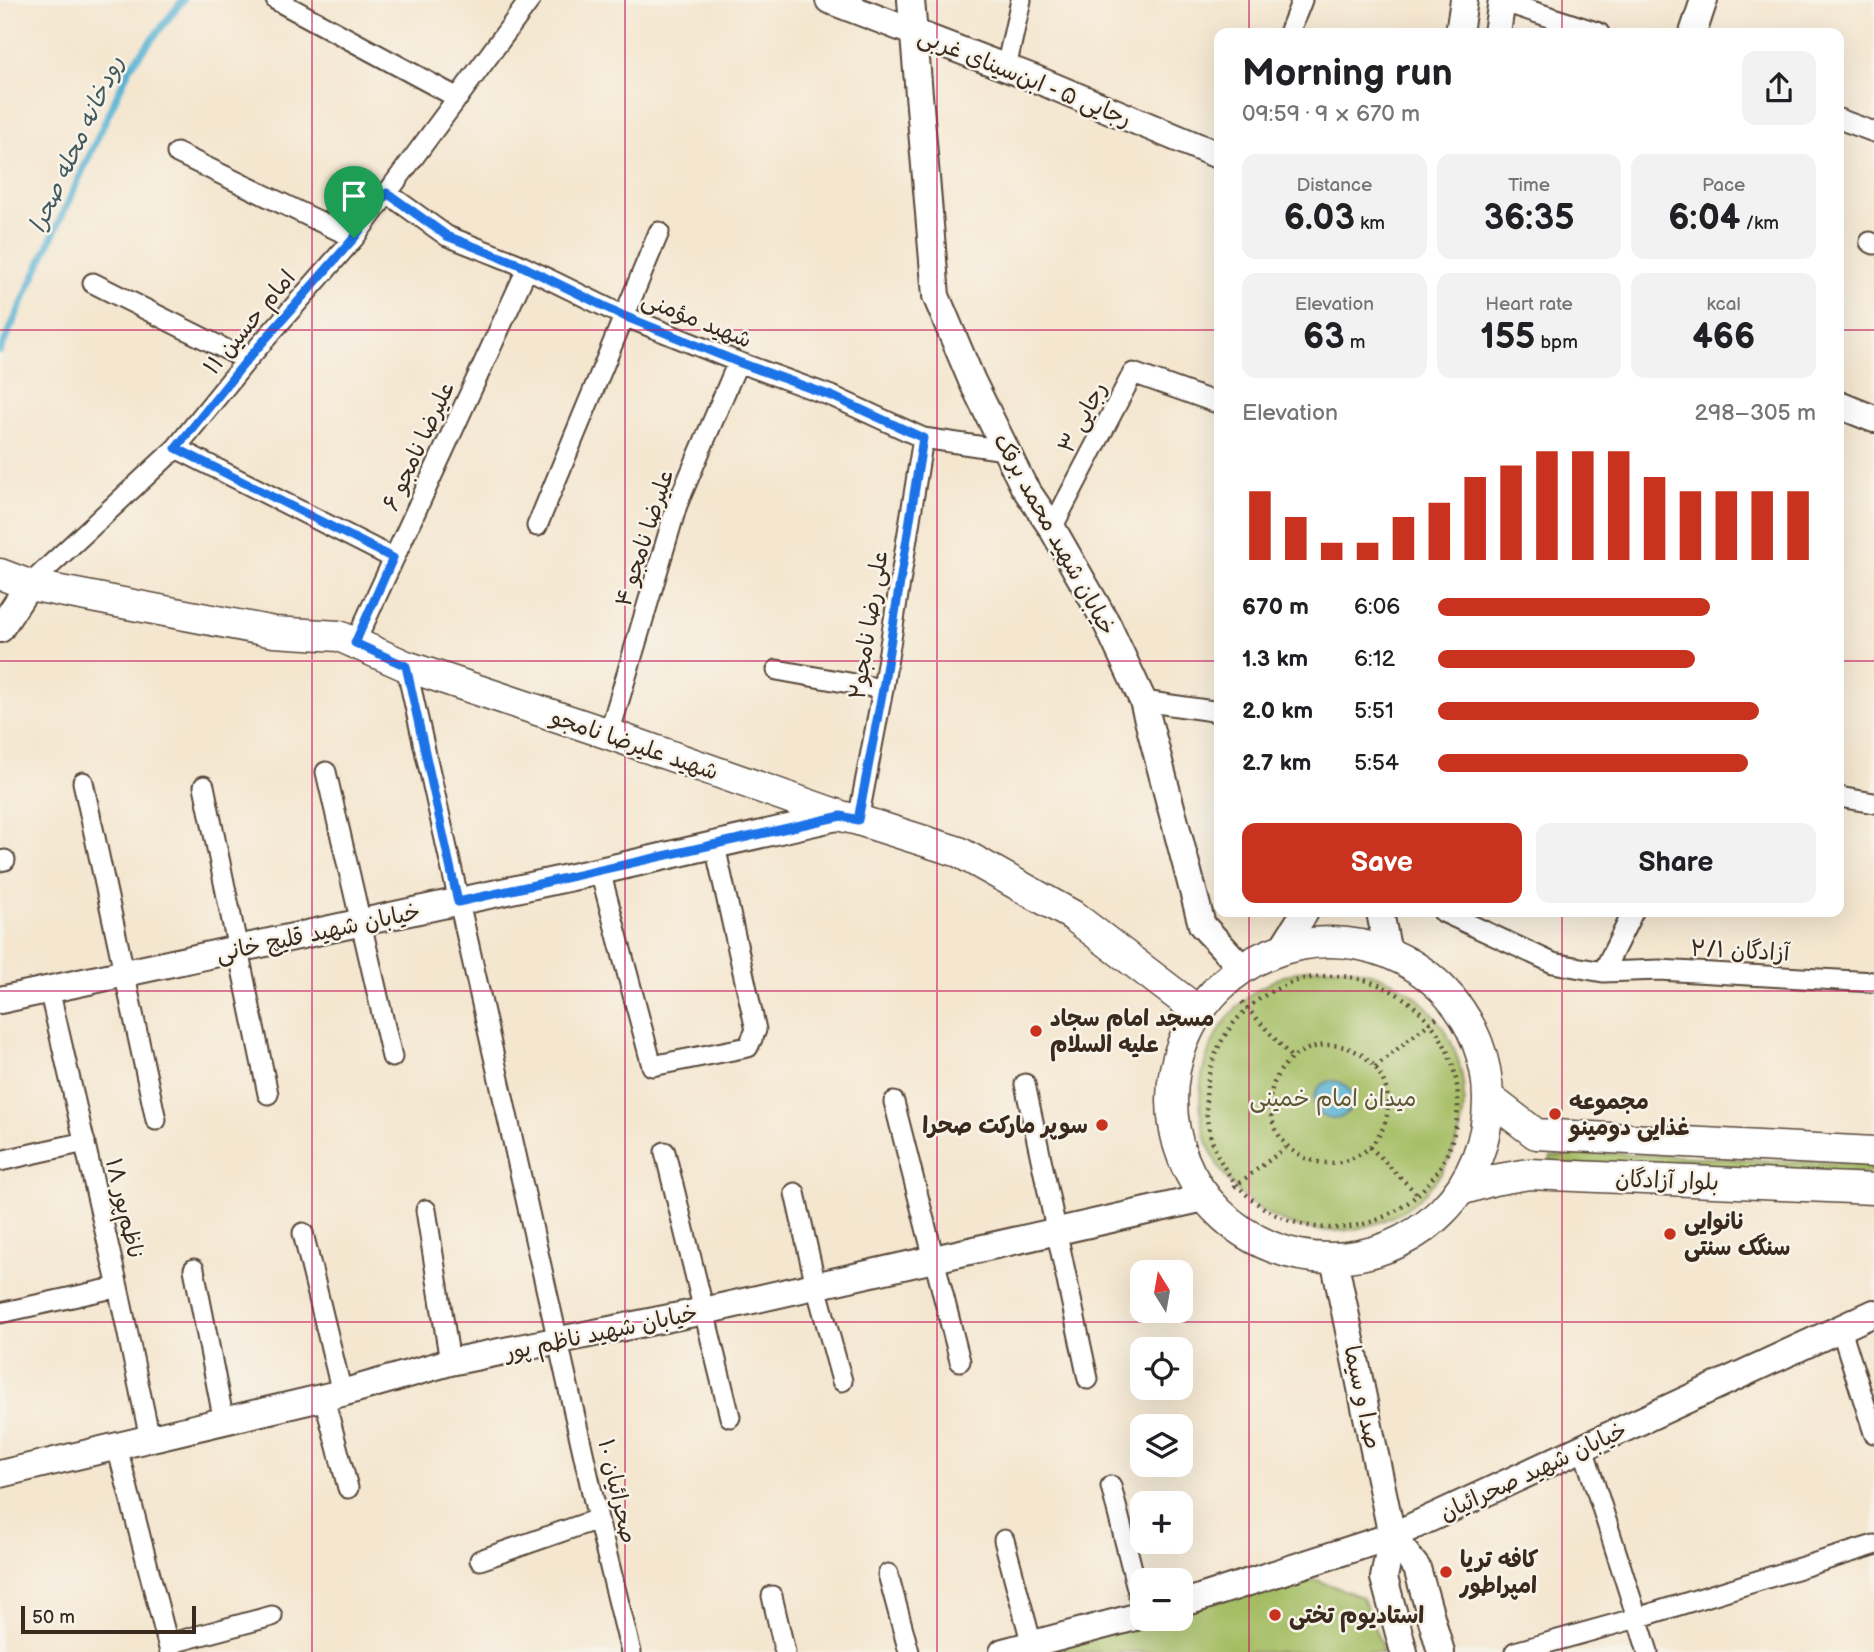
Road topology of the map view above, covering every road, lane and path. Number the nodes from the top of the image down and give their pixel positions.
1 (276, 0) edge
2 (530, 0) edge
3 (829, 0) edge
4 (911, 0) edge
5 (1020, 0) edge
6 (1302, 0) edge
7 (1464, 0) edge
8 (1704, 0) edge
9 (1502, 1) edge
10 (1543, 7) edge
11 (1291, 28) edge
12 (1460, 28) edge
13 (1498, 28) edge
14 (1588, 28) edge
15 (1695, 28) edge
16 (915, 33) junction
17 (1006, 68) junction
18 (458, 98) junction
19 (1844, 121) edge
20 (1874, 132) edge
21 (177, 153) dead end
22 (1214, 154) edge
23 (387, 193) junction
24 (659, 232) dead end
25 (354, 238) junction
26 (527, 269) junction
27 (93, 284) dead end
28 (624, 316) junction
29 (247, 360) junction
30 (738, 362) junction
31 (1214, 402) edge
32 (1844, 407) edge
33 (1874, 419) edge
34 (923, 438) junction
35 (176, 448) junction
36 (1005, 450) junction
37 (537, 526) dead end
38 (1052, 528) junction
39 (393, 558) junction
40 (0, 574) edge
41 (29, 585) junction
42 (0, 629) edge
43 (355, 643) junction
44 (406, 666) junction
45 (777, 670) dead end
46 (883, 689) junction
47 (1143, 701) junction
48 (1214, 711) edge
49 (609, 734) junction
50 (326, 772) dead end
51 (83, 782) dead end
52 (204, 786) dead end
53 (1844, 798) edge
54 (1874, 803) edge
55 (849, 818) junction
56 (715, 846) junction
57 (600, 871) junction
58 (458, 902) junction
59 (1302, 917) edge
60 (1381, 917) edge
61 (1454, 917) edge
62 (1630, 917) edge
63 (361, 923) junction
64 (237, 950) junction
65 (1281, 950) junction
66 (1388, 953) junction
67 (1242, 968) junction
68 (1603, 972) junction
69 (125, 974) junction
70 (1874, 982) edge
71 (49, 989) junction
72 (0, 1000) edge
73 (1242, 1002) dead end
74 (1247, 1009) junction
75 (1199, 1012) junction
76 (1437, 1017) dead end
77 (1430, 1022) junction
78 (393, 1057) dead end
79 (1292, 1058) junction
80 (1375, 1067) junction
81 (1025, 1084) dead end
82 (268, 1094) dead end
83 (1489, 1098) junction
84 (894, 1102) dead end
85 (156, 1120) dead end
86 (85, 1142) junction
87 (1288, 1146) junction
88 (1370, 1147) junction
89 (665, 1152) dead end
90 (1874, 1152) edge
91 (0, 1161) edge
92 (1235, 1185) junction
93 (1874, 1189) edge
94 (1461, 1190) junction
95 (795, 1193) dead end
96 (1418, 1196) junction
97 (1204, 1198) junction
98 (426, 1210) dead end
99 (1057, 1231) junction
100 (303, 1233) dead end
101 (934, 1259) junction
102 (1334, 1259) junction
103 (194, 1269) dead end
104 (816, 1286) junction
105 (118, 1287) junction
106 (704, 1311) junction
107 (1874, 1312) edge
108 (0, 1313) edge
109 (1841, 1329) junction
110 (559, 1341) junction
111 (960, 1361) dead end
112 (450, 1362) junction
113 (1088, 1379) dead end
114 (842, 1381) dead end
115 (333, 1395) junction
116 (730, 1417) dead end
117 (224, 1422) junction
118 (1874, 1433) edge
119 (150, 1439) junction
120 (117, 1447) junction
121 (1583, 1448) junction
122 (0, 1474) edge
123 (1111, 1486) dead end
124 (348, 1488) dead end
125 (598, 1519) junction
126 (1392, 1536) junction
127 (1004, 1540) dead end
128 (1874, 1545) edge
129 (480, 1560) dead end
130 (1132, 1568) edge
131 (888, 1574) dead end
132 (772, 1596) dead end
133 (1193, 1600) edge
134 (272, 1616) dead end
135 (1130, 1617) edge
136 (1637, 1618) junction
137 (1032, 1645) junction
138 (169, 1648) edge
139 (631, 1652) edge
140 (785, 1652) edge
141 (909, 1652) edge
142 (1003, 1652) edge
143 (1404, 1652) edge
144 (1441, 1652) edge
145 (1515, 1652) edge
146 (1648, 1652) edge

1 - 18 street
2 - 18 street, امام حسین ۱۱
3 - 16 street, رجایی ۵ - ابن‌سینای غربی
4 - 16 street, خیابان شهید محمد برفک
5 - 17 street
6 - 11 street
7 - 12 street
8 - 15 street
9 - 10 street
9 - 13 street
10 - 14 street
16 - 17 street, رجایی ۵ - ابن‌سینای غربی
16 - 36 street, خیابان شهید محمد برفک
17 - 22 street, رجایی ۵ - ابن‌سینای غربی
18 - 23 street, امام حسین ۱۱
19 - 20 street
21 - 25 street
23 - 25 street, امام حسین ۱۱
23 - 26 street, شهید مؤمنی
24 - 28 street
25 - 29 street, امام حسین ۱۱
26 - 28 street, شهید مؤمنی
26 - 39 street, علیرضا نامجو ۶
27 - 29 street
28 - 30 street, شهید مؤمنی
28 - 37 street
29 - 35 street, امام حسین ۱۱
30 - 34 street, شهید مؤمنی
30 - 49 street, علیرضا نامجو ۴
31 - 38 street, رجایی ۳
32 - 33 street
34 - 36 street, شهید مؤمنی
34 - 46 street, علی رضا نامجو۲
35 - 39 street
35 - 41 street, امام حسین ۱۱
36 - 38 street, خیابان شهید محمد برفک
38 - 47 street, خیابان شهید محمد برفک
39 - 43 street, علیرضا نامجو ۶
40 - 41 main road, شهید علیرضا نامجو
41 - 42 street
41 - 43 main road, شهید علیرضا نامجو
43 - 44 main road, شهید علیرضا نامجو
44 - 49 main road, شهید علیرضا نامجو
44 - 58 street, صحرائیان ۱۰
45 - 46 street
46 - 55 street, علی رضا نامجو۲
47 - 48 street
47 - 67 street, خیابان شهید محمد برفک
49 - 55 main road, شهید علیرضا نامجو
50 - 63 street
51 - 69 street
52 - 64 street
53 - 54 street
55 - 56 street, خیابان شهید قلیچ خانی
55 - 75 main road, شهید علیرضا نامجو
56 - 57 street, خیابان شهید قلیچ خانی
56 - 57 street
57 - 58 street, خیابان شهید قلیچ خانی
58 - 63 street, خیابان شهید قلیچ خانی
58 - 110 street, صحرائیان ۱۰
59 - 65 street
60 - 66 street
61 - 68 street, آزادگان ۲/۱
62 - 68 street
63 - 64 street, خیابان شهید قلیچ خانی
63 - 78 street
64 - 69 street, خیابان شهید قلیچ خانی
64 - 82 street
65 - 66 main road
65 - 67 main road
66 - 83 main road
67 - 75 main road
68 - 70 street, آزادگان ۲/۱
69 - 71 street, خیابان شهید قلیچ خانی
69 - 85 street
71 - 72 street, خیابان شهید قلیچ خانی
71 - 86 street, ناظم‌پور ۱۸
73 - 74 path
74 - 77 path
74 - 79 path
74 - 92 path
75 - 97 main road
76 - 77 path
77 - 80 path
77 - 96 path
79 - 80 path
79 - 87 path
80 - 88 path
81 - 99 street
83 - 90 main road, بلوار آزادگان
83 - 94 main road
84 - 101 street
86 - 91 street
86 - 105 street, ناظم‌پور ۱۸
87 - 88 path
87 - 92 path
88 - 96 path
89 - 106 street
92 - 96 path
93 - 94 main road, بلوار آزادگان
94 - 102 main road
95 - 104 street
97 - 99 street, خیابان شهید ناظم پور
97 - 102 main road
98 - 112 street
99 - 101 street, خیابان شهید ناظم پور
99 - 113 street
100 - 115 street
101 - 104 street, خیابان شهید ناظم پور
101 - 111 street
102 - 126 street, صدا و سیما
103 - 117 street
104 - 106 street, خیابان شهید ناظم پور
104 - 114 street
105 - 108 street
105 - 119 street, ناظم‌پور ۱۸
106 - 110 street, خیابان شهید ناظم پور
106 - 116 street
107 - 109 street, خیابان شهید صحرائیان
109 - 118 street
109 - 121 street, خیابان شهید صحرائیان
110 - 112 street, خیابان شهید ناظم پور
110 - 125 street, صحرائیان ۱۰
112 - 115 street, خیابان شهید ناظم پور
115 - 117 street, خیابان شهید ناظم پور
115 - 124 street
117 - 119 street, خیابان شهید ناظم پور
119 - 120 street, خیابان شهید ناظم پور
120 - 122 street, خیابان شهید ناظم پور
120 - 138 street
121 - 126 street, خیابان شهید صحرائیان
121 - 136 street
123 - 130 street
125 - 129 street
125 - 139 street, صحرائیان ۱۰
126 - 133 street, خیابان شهید صحرائیان
126 - 143 street
126 - 144 street
127 - 137 street
128 - 136 street
131 - 141 street
132 - 140 street
134 - 138 street
135 - 137 street
136 - 145 street
136 - 146 street
137 - 142 street

